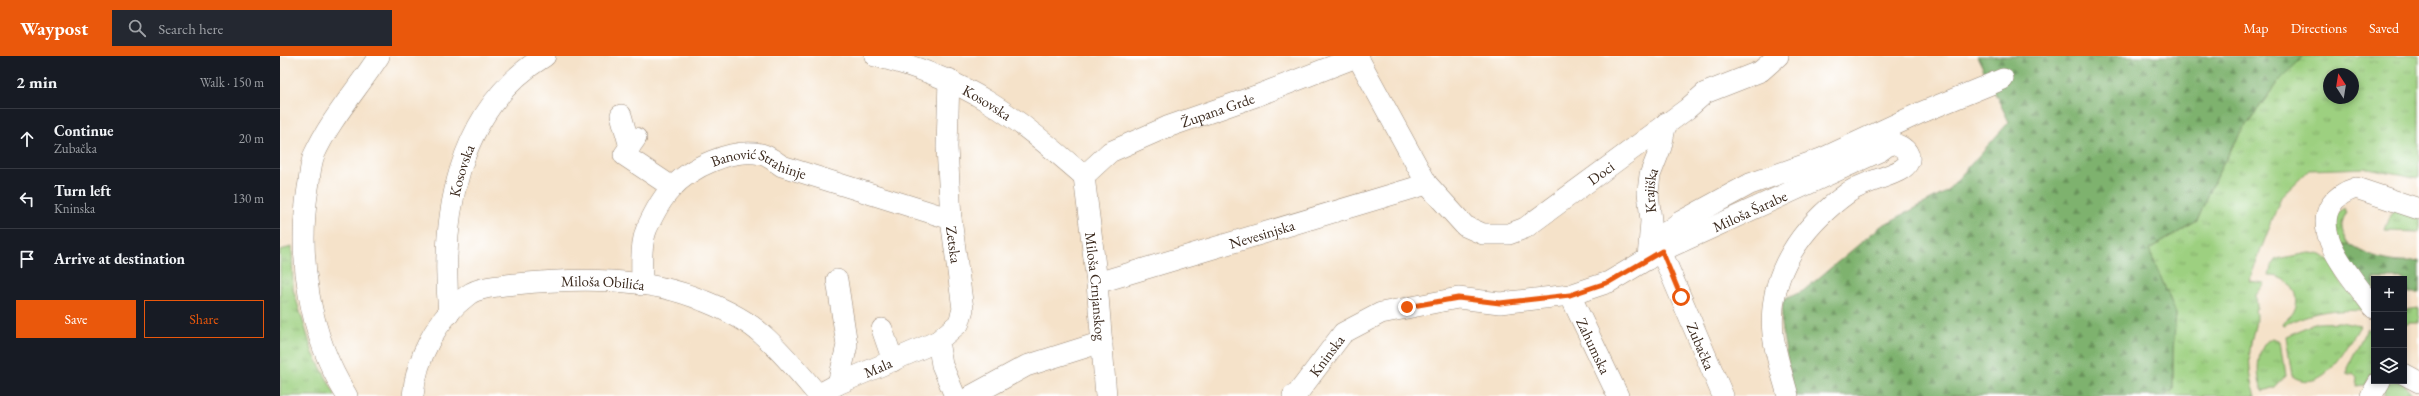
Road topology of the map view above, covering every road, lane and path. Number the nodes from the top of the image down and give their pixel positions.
1 (379, 56) edge
2 (545, 56) edge
3 (876, 56) edge
4 (1358, 56) edge
5 (1777, 56) edge
6 (949, 79) junction
7 (2003, 79) dead end
8 (621, 115) dead end
9 (1666, 123) junction
10 (1084, 176) junction
11 (1427, 184) junction
12 (672, 187) junction
13 (2419, 209) edge
14 (951, 219) junction
15 (1655, 255) junction
16 (837, 280) dead end
17 (1097, 283) junction
18 (642, 285) junction
19 (1570, 295) junction
20 (2371, 304) edge
21 (449, 314) junction
22 (882, 329) dead end
23 (938, 341) junction
24 (1102, 342) junction
25 (893, 361) junction
26 (838, 384) junction
27 (819, 395) edge
28 (1297, 395) edge
29 (347, 396) edge
30 (413, 396) edge
31 (955, 396) edge
32 (971, 396) edge
33 (1106, 396) edge
34 (1618, 396) edge
35 (1723, 396) edge
36 (1788, 396) edge

1 - 29 street
2 - 21 street, Kosovska
3 - 6 street, Kosovska
4 - 10 street, Župana Grde
4 - 11 street, Doci
5 - 9 street, Doci
6 - 10 street, Kosovska
6 - 14 street, Zetska
7 - 15 street, Miloša Šarabe
8 - 12 street
9 - 11 street, Doci
9 - 15 street, Krajiška
10 - 17 street, Miloša Crnjanskog
11 - 17 street, Nevesinjska
12 - 14 street, Banović Strahinje
12 - 18 street, Banović Strahinje
13 - 20 street
14 - 23 street, Zetska
15 - 19 street, Kninska
15 - 35 street, Zubačka
15 - 36 street, Miloša Šarabe
16 - 26 street
17 - 24 street, Miloša Crnjanskog
18 - 21 street, Miloša Obilića
18 - 27 street, Miloša Obilića
19 - 28 street, Kninska
19 - 34 street, Zahumska
21 - 30 street, Miloša Obilića
22 - 25 street
23 - 25 street, Mala
23 - 31 street
24 - 32 street
24 - 33 street, Miloša Crnjanskog
25 - 26 street, Mala
26 - 27 street, Mala

